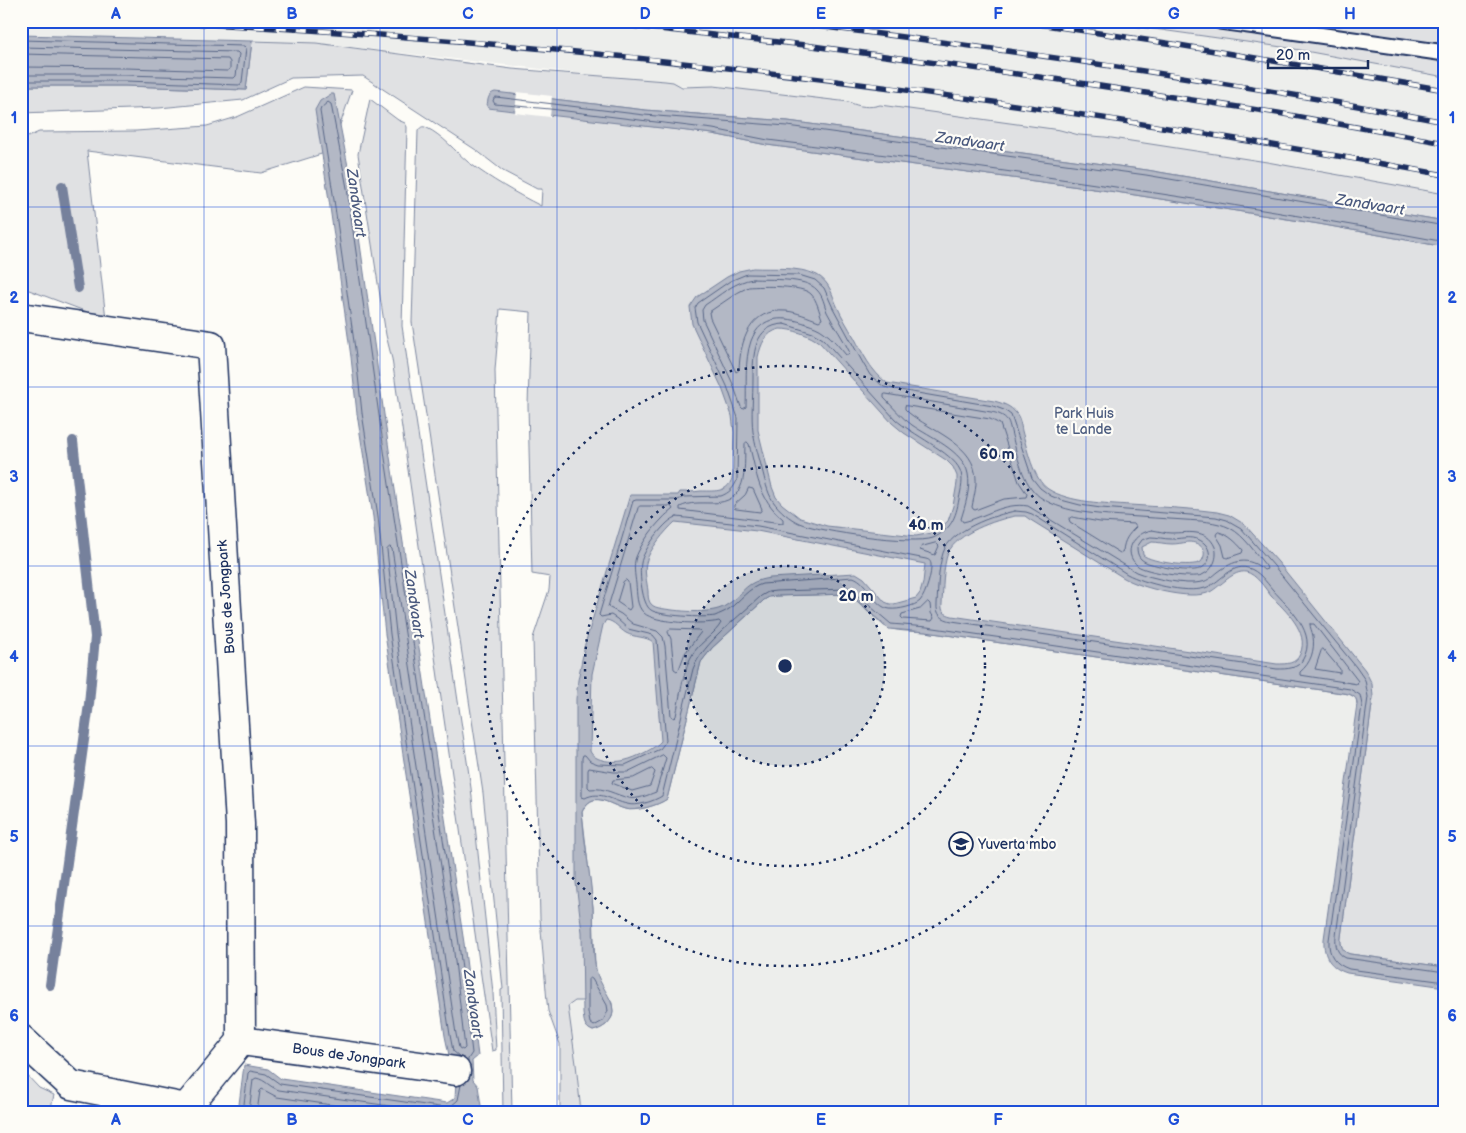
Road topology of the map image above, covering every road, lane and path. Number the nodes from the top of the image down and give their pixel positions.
1 (1220, 21) edge
2 (1445, 53) edge
3 (21, 317) edge
4 (21, 1039) edge
5 (242, 1041) junction
6 (456, 1071) dead end
7 (185, 1110) edge

1 - 2 lane
3 - 5 street, Bous de Jongpark
4 - 7 street
5 - 6 street, Bous de Jongpark
5 - 7 street

